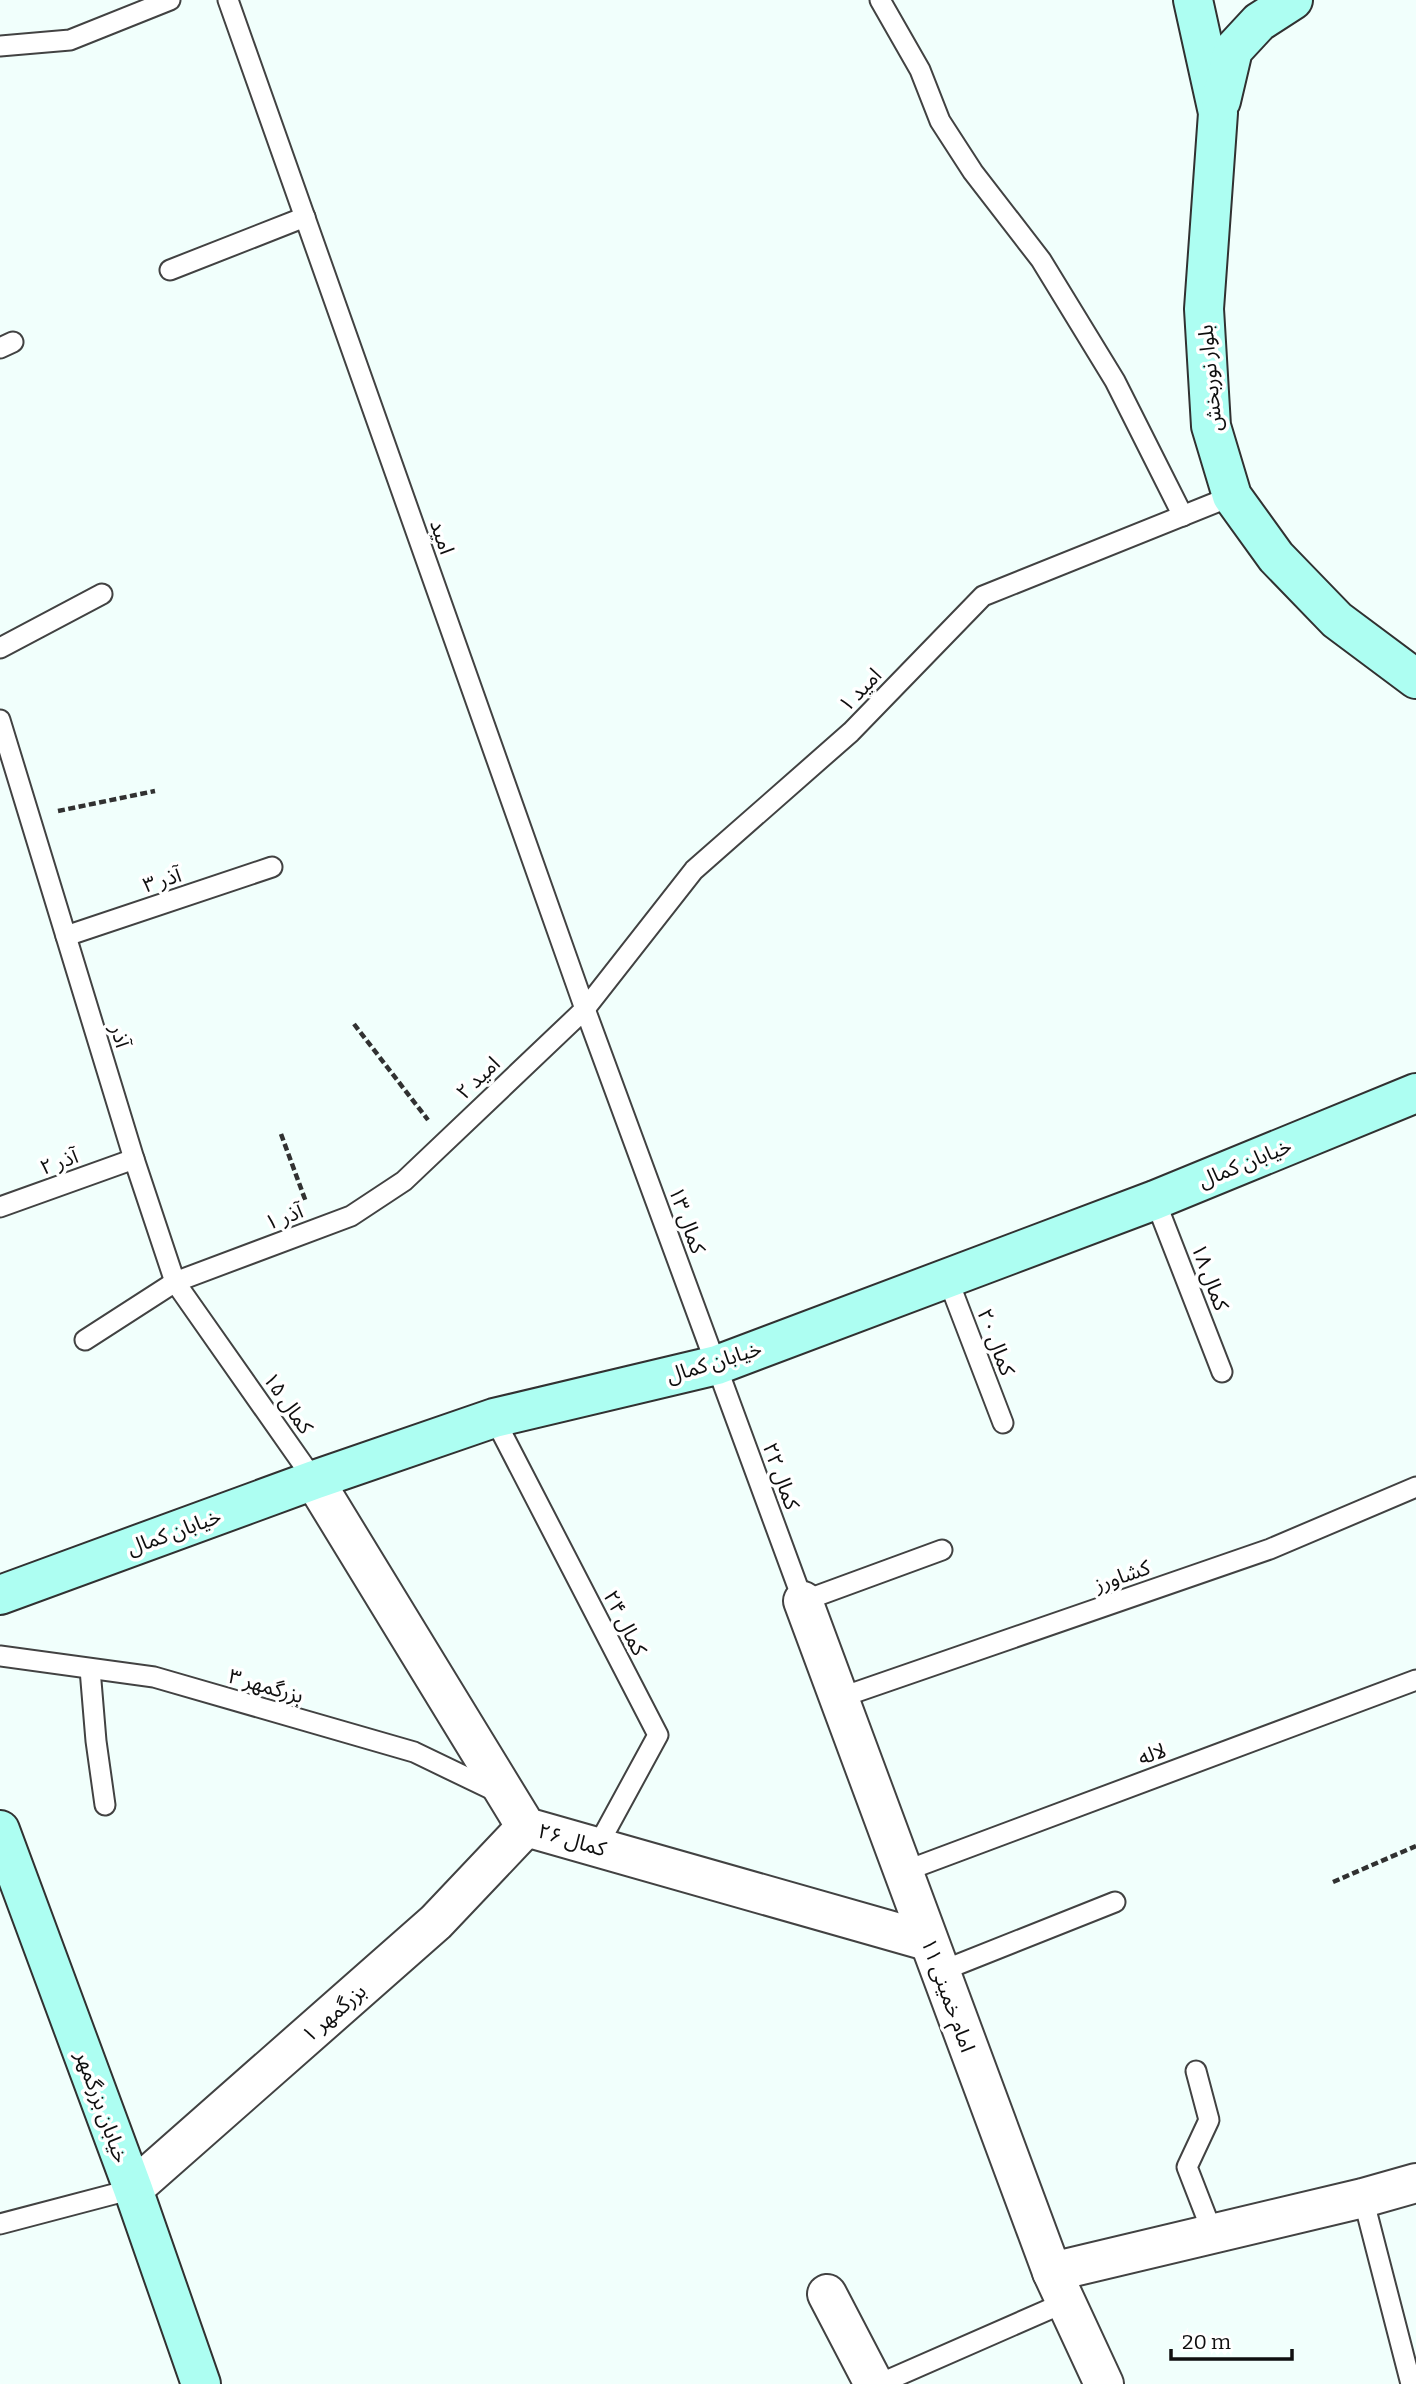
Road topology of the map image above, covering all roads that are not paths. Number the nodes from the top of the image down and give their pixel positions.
1 (170, 0) edge
2 (228, 0) edge
3 (880, 0) edge
4 (1194, 0) edge
5 (1293, 0) edge
6 (0, 46) edge
7 (1218, 113) junction
8 (305, 218) junction
9 (170, 270) dead end
10 (1232, 496) junction
11 (1183, 516) junction
12 (102, 594) dead end
13 (0, 648) edge
14 (1409, 669) edge
15 (0, 720) edge
16 (272, 867) dead end
17 (66, 936) junction
18 (584, 1009) junction
19 (614, 1090) joint
20 (1416, 1093) edge
21 (134, 1159) junction
22 (404, 1181) joint
23 (1155, 1200) junction
24 (0, 1207) edge
25 (947, 1277) junction
26 (174, 1282) junction
27 (85, 1340) dead end
28 (224, 1352) joint
29 (717, 1365) junction
30 (1222, 1371) dead end
31 (494, 1418) junction
32 (1003, 1423) dead end
33 (314, 1480) junction
34 (1416, 1487) edge
35 (942, 1550) dead end
36 (0, 1595) edge
37 (803, 1601) junction
38 (0, 1656) edge
39 (90, 1668) junction
40 (1416, 1680) edge
41 (839, 1698) junction
42 (106, 1805) dead end
43 (517, 1812) junction
44 (1, 1838) edge
45 (597, 1847) junction
46 (905, 1871) junction
47 (1115, 1902) dead end
48 (933, 1956) junction
49 (1196, 2071) dead end
50 (1416, 2183) edge
51 (133, 2189) junction
52 (1363, 2198) junction
53 (0, 2224) edge
54 (1213, 2234) junction
55 (1059, 2287) junction
56 (827, 2294) dead end
57 (201, 2384) edge
58 (874, 2384) edge
59 (879, 2384) edge
60 (1104, 2384) edge
61 (1411, 2384) edge

1 - 6 lane
2 - 8 lane, امید
3 - 11 lane
4 - 7 street, بلوار نوربخش
5 - 7 street
7 - 10 street, بلوار نوربخش
8 - 9 lane
8 - 18 lane, امید
10 - 11 lane, امید ۱
10 - 14 street, بلوار نوربخش
11 - 18 lane, امید ۱
12 - 13 lane
15 - 17 lane, آذر
16 - 17 lane, آذر ۳
17 - 21 lane, آذر
18 - 19 lane, امید
18 - 22 lane, امید ۲
19 - 29 lane, کمال ۱۳
20 - 23 street, خیابان کمال
21 - 24 lane, آذر ۲
21 - 26 lane, آذر
22 - 26 lane, آذر ۱
23 - 25 street, خیابان کمال
23 - 30 lane, کمال ۱۸
25 - 29 street, خیابان کمال
25 - 32 lane, کمال ۲۰
26 - 27 lane, آذر ۱
26 - 28 lane, آذر
28 - 33 lane, کمال ۱۵
29 - 31 street, خیابان کمال
29 - 37 lane, کمال ۲۲
31 - 33 street, خیابان کمال
31 - 45 lane, کمال ۲۴
33 - 36 street, خیابان کمال
33 - 43 street
34 - 41 lane, کشاورز
35 - 37 lane
37 - 41 street, امام خمینی ۱۱
38 - 39 lane, بزرگمهر ۳
39 - 42 lane
39 - 43 lane, بزرگمهر ۳
40 - 46 lane, لاله
41 - 46 street, امام خمینی ۱۱
43 - 45 street, کمال ۲۶
43 - 51 street, بزرگمهر ۱
44 - 51 street, خیابان بزرگمهر
45 - 48 street, کمال ۲۶
46 - 48 street, امام خمینی ۱۱
47 - 48 lane
48 - 55 street, امام خمینی ۱۱
49 - 54 lane
50 - 52 street
51 - 53 lane
51 - 57 street, خیابان بزرگمهر
52 - 54 street
52 - 61 lane
54 - 55 street
55 - 59 lane
55 - 60 street, امام خمینی ۱۱
56 - 58 street

